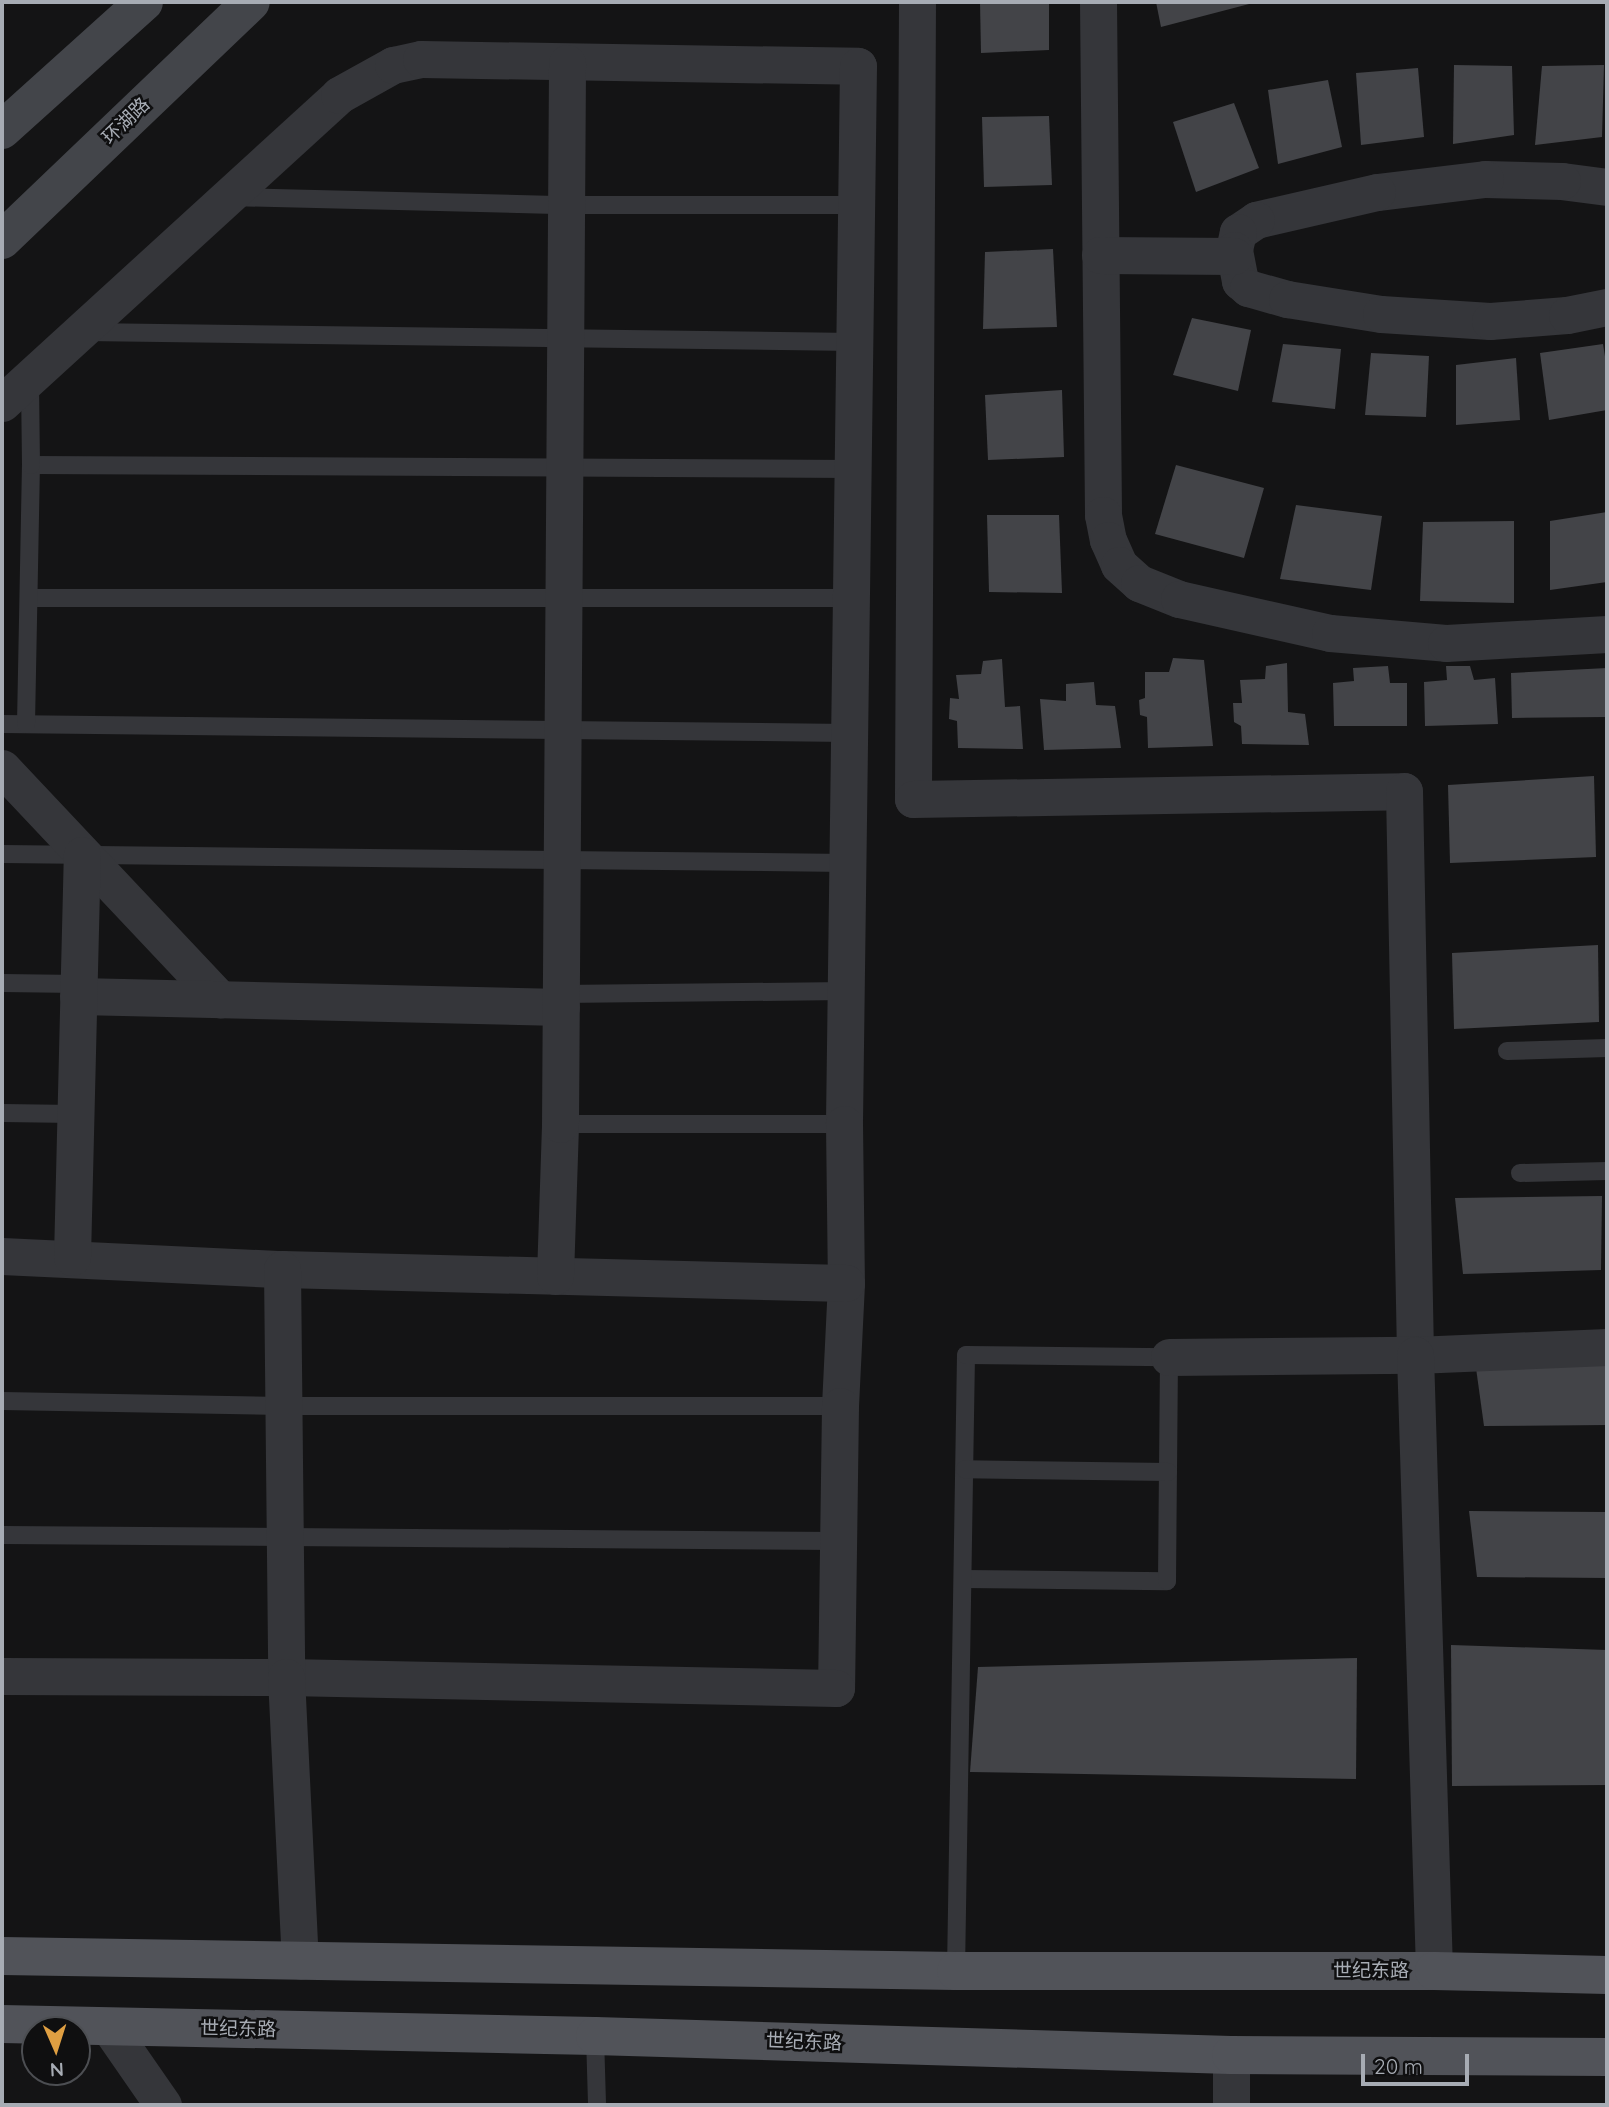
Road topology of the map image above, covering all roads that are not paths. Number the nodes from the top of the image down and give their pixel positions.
1 (144, 2) edge
2 (250, 2) edge
3 (917, 2) edge
4 (1098, 2) edge
5 (567, 63) junction
6 (2, 130) edge
7 (1607, 187) edge
8 (226, 197) junction
9 (566, 205) junction
10 (856, 205) junction
11 (2, 240) edge
12 (1100, 255) junction
13 (1234, 256) junction
14 (1607, 307) edge
15 (78, 332) junction
16 (565, 340) junction
17 (855, 342) junction
18 (30, 376) junction
19 (2, 403) edge
20 (31, 465) junction
21 (565, 468) junction
22 (853, 469) junction
23 (564, 597) junction
24 (29, 598) junction
25 (851, 598) junction
26 (1607, 634) edge
27 (2, 724) edge
28 (26, 724) junction
29 (563, 730) junction
30 (849, 733) junction
31 (2, 768) edge
32 (2, 853) edge
33 (82, 855) junction
34 (562, 860) junction
35 (848, 863) junction
36 (2, 983) edge
37 (79, 990) junction
38 (846, 991) junction
39 (220, 999) junction
40 (561, 1000) junction
41 (1607, 1048) edge
42 (1507, 1051) dead end
43 (2, 1112) edge
44 (75, 1114) junction
45 (560, 1124) junction
46 (844, 1124) junction
47 (1607, 1171) edge
48 (1520, 1173) dead end
49 (2, 1256) edge
50 (72, 1257) junction
51 (282, 1269) junction
52 (555, 1276) junction
53 (846, 1283) junction
54 (1607, 1347) edge
55 (1415, 1355) junction
56 (1169, 1357) junction
57 (2, 1401) edge
58 (283, 1406) junction
59 (840, 1406) junction
60 (965, 1469) junction
61 (1168, 1472) junction
62 (2, 1535) edge
63 (285, 1539) junction
64 (838, 1541) junction
65 (963, 1579) junction
66 (2, 1676) edge
67 (286, 1677) junction
68 (2, 1955) edge
69 (300, 1961) junction
70 (956, 1971) junction
71 (1434, 1971) junction
72 (1607, 1975) edge
73 (2, 2024) edge
74 (109, 2027) junction
75 (595, 2036) junction
76 (1231, 2054) junction
77 (1607, 2057) edge
78 (163, 2105) edge
79 (597, 2105) edge
80 (1231, 2105) edge

1 - 6 main road
2 - 11 main road, 环湖路
3 - 55 street
4 - 12 street
5 - 8 street
5 - 9 street
5 - 10 street
7 - 13 street
8 - 9 lane
8 - 15 street
9 - 10 lane
9 - 16 street
10 - 17 street
12 - 13 street
12 - 26 street
13 - 14 street
15 - 16 lane
15 - 18 street
16 - 17 lane
16 - 21 street
17 - 22 street
18 - 19 street
18 - 20 lane
20 - 21 lane
20 - 24 lane
21 - 22 lane
21 - 23 street
22 - 25 street
23 - 24 lane
23 - 25 lane
23 - 29 street
24 - 28 lane
25 - 30 street
27 - 28 lane
28 - 29 lane
29 - 30 lane
29 - 34 street
30 - 35 street
31 - 33 street
32 - 33 lane
33 - 34 lane
33 - 37 street
33 - 39 street
34 - 35 lane
34 - 40 street
35 - 38 street
36 - 37 lane
37 - 39 street
37 - 44 street
38 - 40 lane
38 - 46 street
39 - 40 street
40 - 45 street
41 - 42 lane
43 - 44 lane
44 - 50 street
45 - 46 lane
45 - 52 street
46 - 53 street
47 - 48 lane
49 - 50 street
50 - 51 street
51 - 52 street
51 - 58 street
52 - 53 street
53 - 59 street
54 - 55 street
55 - 56 street
55 - 71 street
56 - 60 lane
56 - 61 lane
57 - 58 lane
58 - 59 lane
58 - 63 street
59 - 64 street
60 - 61 lane
60 - 65 lane
61 - 65 lane
62 - 63 lane
63 - 64 lane
63 - 67 street
64 - 67 street
65 - 70 lane
66 - 67 street
67 - 69 street
68 - 69 main road, 世纪东路
69 - 70 main road, 世纪东路
70 - 71 main road, 世纪东路
71 - 72 main road, 世纪东路
73 - 74 main road, 世纪东路
74 - 75 main road, 世纪东路
74 - 78 street
75 - 76 main road, 世纪东路
75 - 79 lane
76 - 77 main road, 世纪东路
76 - 80 street

